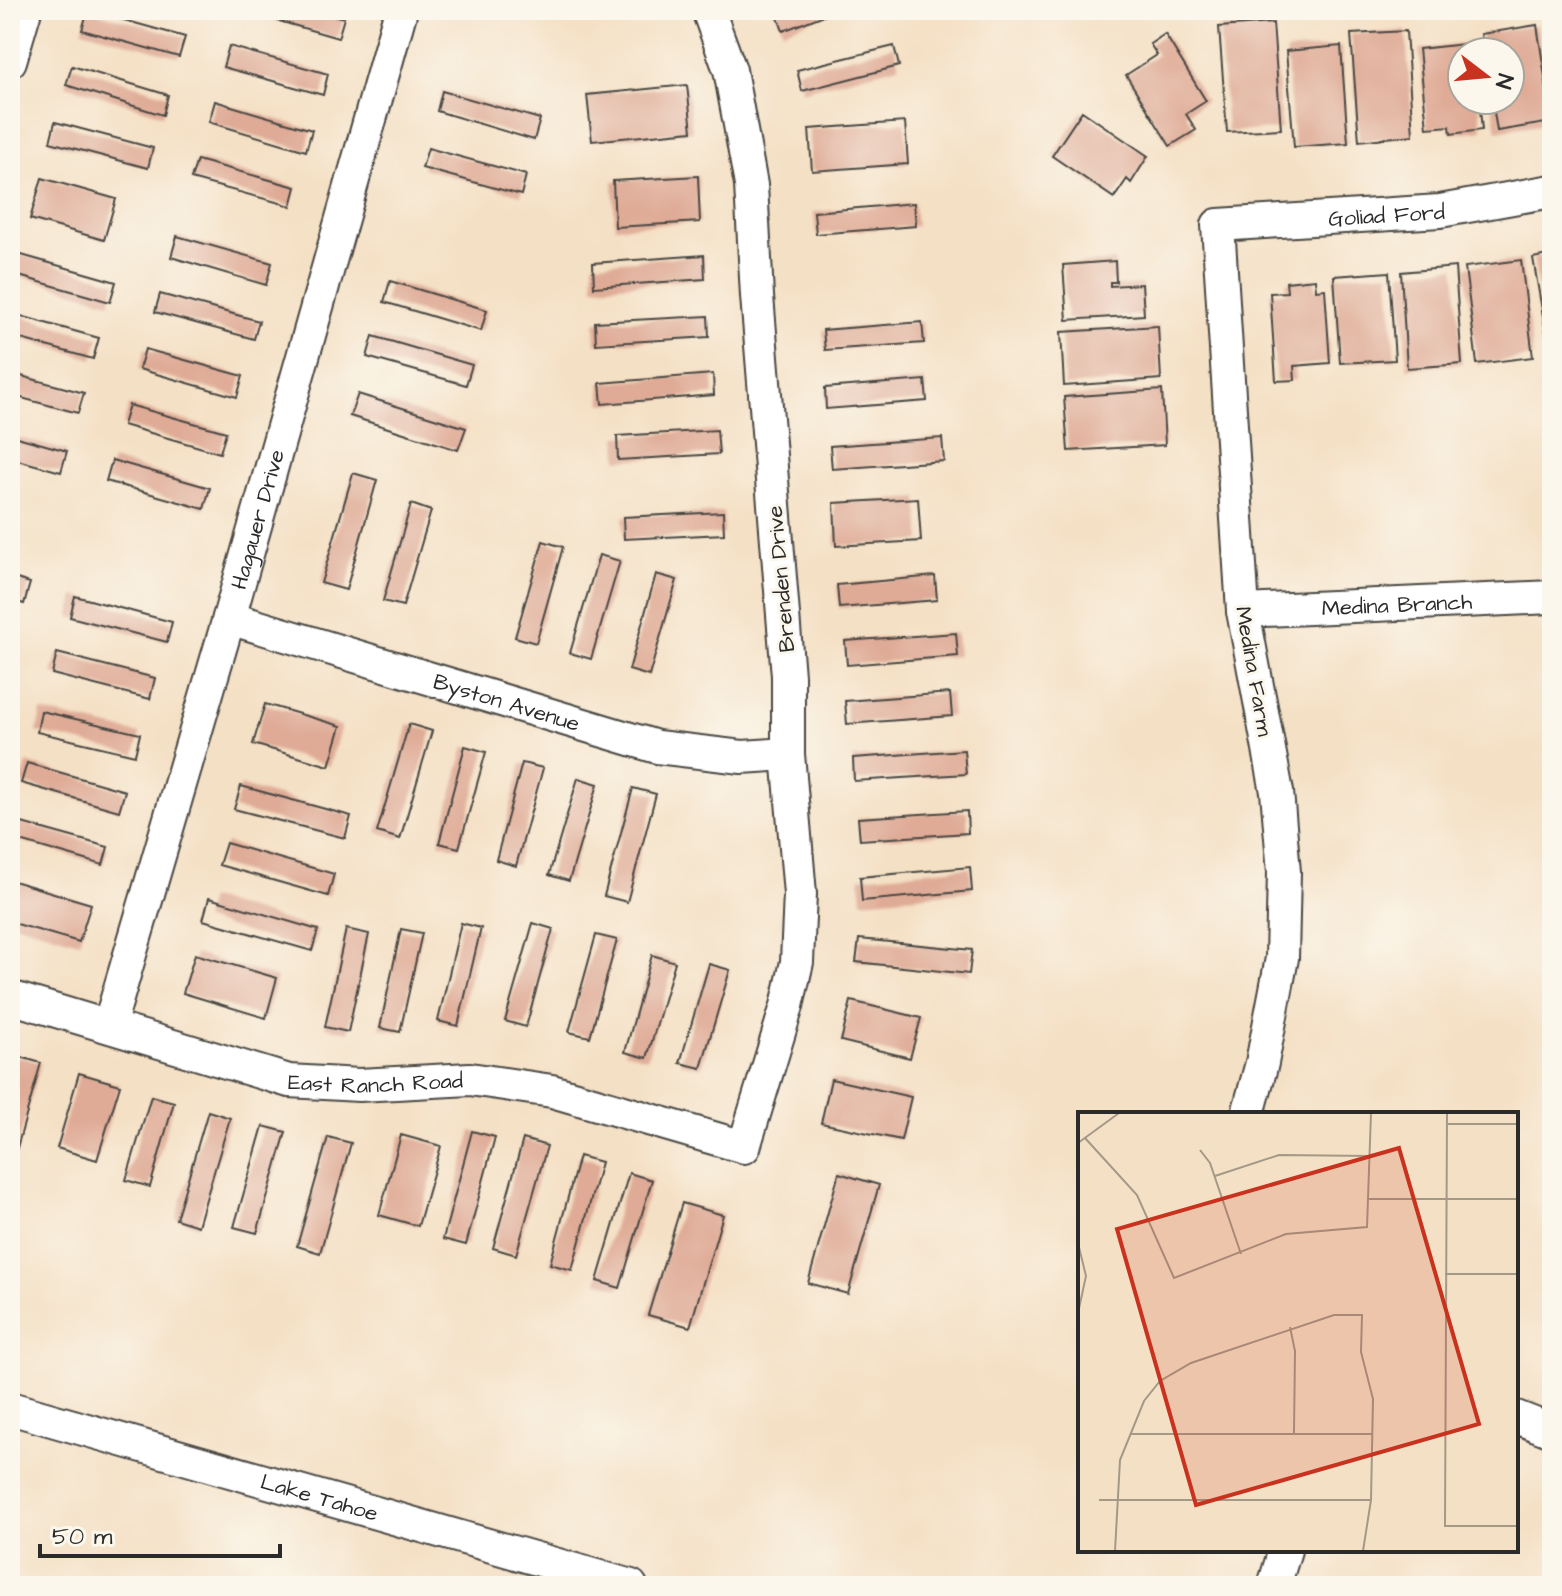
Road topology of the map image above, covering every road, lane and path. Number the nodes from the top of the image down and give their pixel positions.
1 (25, 10) edge
2 (401, 10) edge
3 (708, 10) edge
4 (10, 61) edge
5 (1552, 191) edge
6 (1218, 225) joint
7 (1552, 597) edge
8 (1243, 611) junction
9 (229, 618) junction
10 (788, 754) junction
11 (10, 997) edge
12 (109, 1026) junction
13 (1249, 1112) edge
14 (744, 1147) joint
15 (10, 1408) edge
16 (1518, 1418) edge
17 (1552, 1431) edge
18 (1284, 1552) edge
19 (631, 1586) edge
20 (1274, 1586) edge

1 - 4 street
2 - 9 street, Hagauer Drive
3 - 10 street, Brenden Drive
5 - 6 street, Goliad Ford
6 - 8 street, Medina Farm
7 - 8 street, Medina Branch
8 - 13 street, Medina Farm
9 - 10 street, Byston Avenue
9 - 12 street, Hagauer Drive
10 - 14 street, Brenden Drive
11 - 12 street, East Ranch Road
12 - 14 street, East Ranch Road
15 - 19 street, Lake Tahoe
16 - 17 street
18 - 20 street

